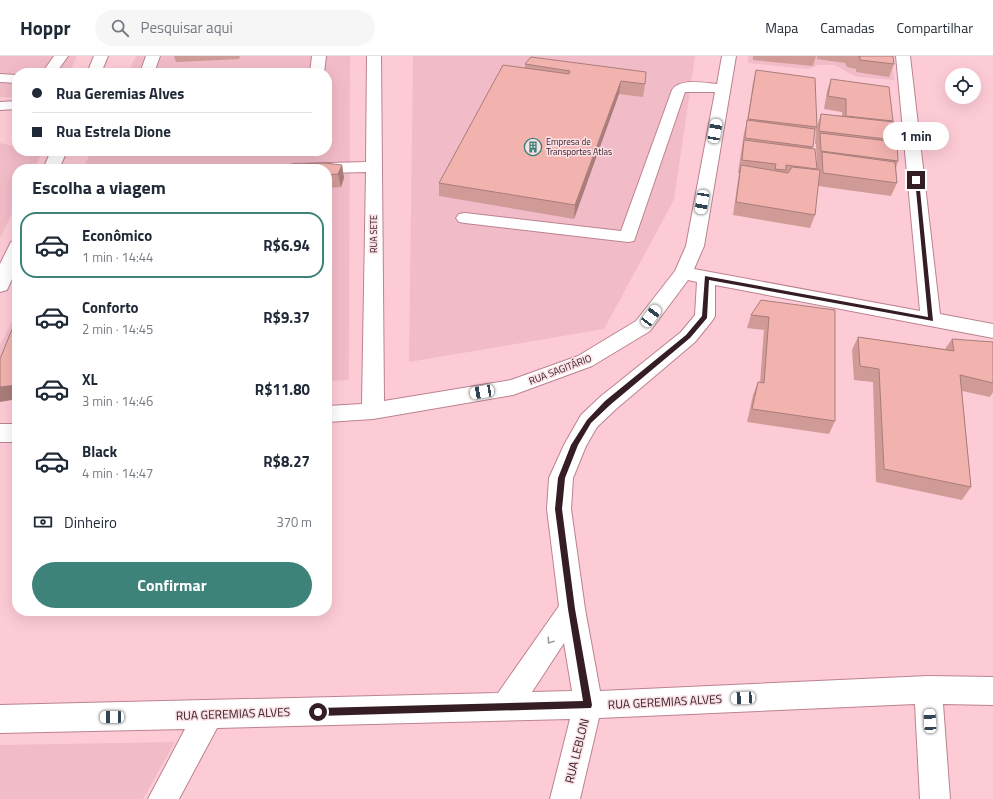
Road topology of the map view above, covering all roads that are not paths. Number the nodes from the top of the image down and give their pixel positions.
1 (61, 56) edge
2 (101, 56) edge
3 (153, 56) edge
4 (319, 56) edge
5 (374, 56) edge
6 (729, 56) edge
7 (903, 56) edge
8 (53, 68) edge
9 (96, 68) edge
10 (149, 68) edge
11 (318, 68) edge
12 (0, 78) edge
13 (12, 79) edge
14 (722, 88) junction
15 (0, 106) edge
16 (12, 106) edge
17 (374, 167) junction
18 (332, 168) edge
19 (465, 218) dead end
20 (9, 252) edge
21 (683, 273) junction
22 (706, 277) junction
23 (0, 286) edge
24 (931, 320) junction
25 (993, 331) edge
26 (373, 411) junction
27 (332, 414) edge
28 (12, 433) edge
29 (0, 434) edge
30 (572, 609) junction
31 (928, 690) junction
32 (993, 691) edge
33 (588, 705) junction
34 (506, 706) junction
35 (208, 715) junction
36 (0, 719) edge
37 (163, 799) edge
38 (565, 799) edge
39 (935, 799) edge

1 - 8 street
2 - 9 street
3 - 10 street
4 - 11 street
5 - 17 street, RUA SETE
6 - 14 street, RUA SAGITÁRIO
7 - 24 street
12 - 13 street
14 - 19 street
14 - 21 street, RUA SAGITÁRIO
15 - 16 street
17 - 18 street
17 - 26 street, RUA SETE
20 - 23 street
21 - 22 street
21 - 26 street, RUA SAGITÁRIO
22 - 24 street
22 - 30 street, RUA LEBLON
24 - 25 street
26 - 27 street, RUA SAGITÁRIO
28 - 29 street
30 - 33 street, RUA LEBLON
30 -> 34 street
31 - 32 street, RUA GEREMIAS ALVES
31 - 33 street, RUA GEREMIAS ALVES
31 - 39 street
33 - 34 street, RUA GEREMIAS ALVES
33 - 38 street, RUA LEBLON
34 - 35 street, RUA GEREMIAS ALVES
35 - 36 street, RUA GEREMIAS ALVES
35 - 37 street

